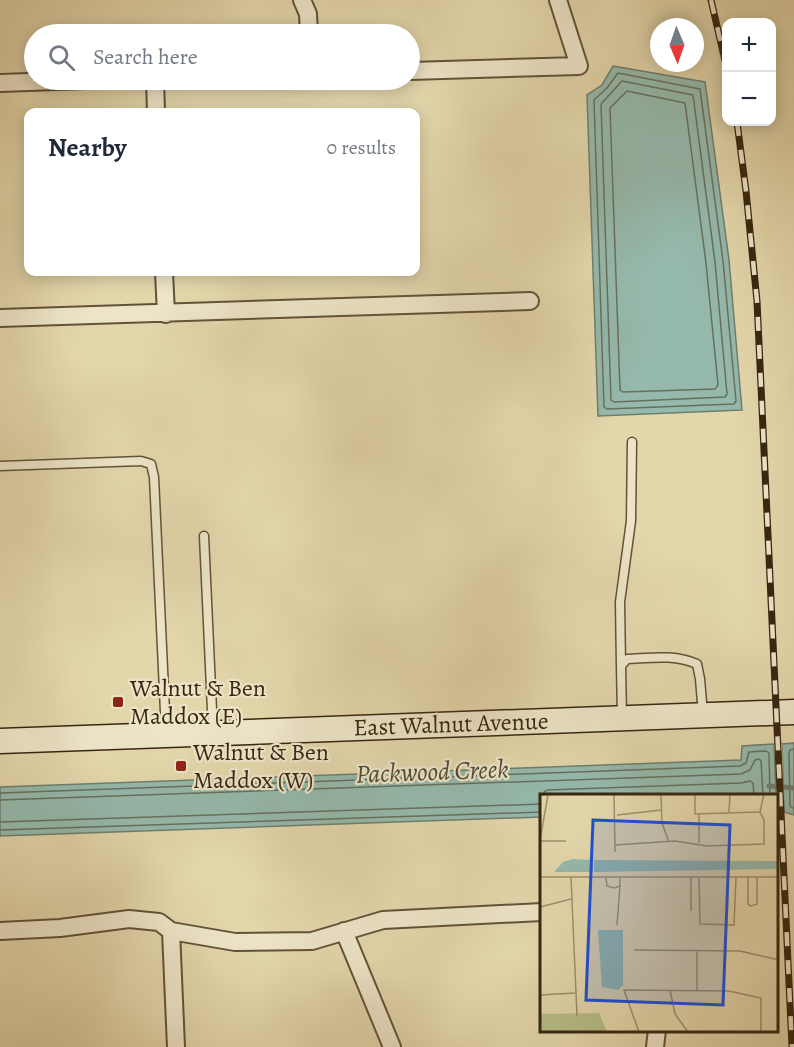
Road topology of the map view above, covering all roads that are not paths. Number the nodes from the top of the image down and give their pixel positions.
1 (302, 0) edge
2 (558, 0) edge
3 (308, 24) edge
4 (420, 71) edge
5 (24, 82) edge
6 (0, 83) edge
7 (155, 90) edge
8 (156, 108) edge
9 (164, 276) edge
10 (530, 301) dead end
11 (165, 314) junction
12 (0, 318) edge
13 (632, 442) dead end
14 (0, 466) edge
15 (204, 536) dead end
16 (621, 666) junction
17 (794, 712) edge
18 (703, 715) junction
19 (622, 717) junction
20 (213, 732) junction
21 (166, 734) junction
22 (0, 741) edge
23 (540, 912) edge
24 (0, 931) edge
25 (171, 931) junction
26 (344, 931) junction
27 (657, 1032) edge
28 (176, 1047) edge
29 (392, 1047) edge
30 (655, 1047) edge

1 - 3 street
2 - 4 street
5 - 6 street
7 - 8 street
9 - 11 street
10 - 11 street
11 - 12 street
13 - 16 lane
14 - 21 lane
15 - 20 lane
16 - 18 lane
16 - 19 lane
17 - 18 main road, East Walnut Avenue
18 - 19 main road, East Walnut Avenue
19 - 20 main road, East Walnut Avenue
20 - 21 main road, East Walnut Avenue
21 - 22 main road, East Walnut Avenue
23 - 26 street
24 - 25 street
25 - 26 street
25 - 28 street
26 - 29 street
27 - 30 street

